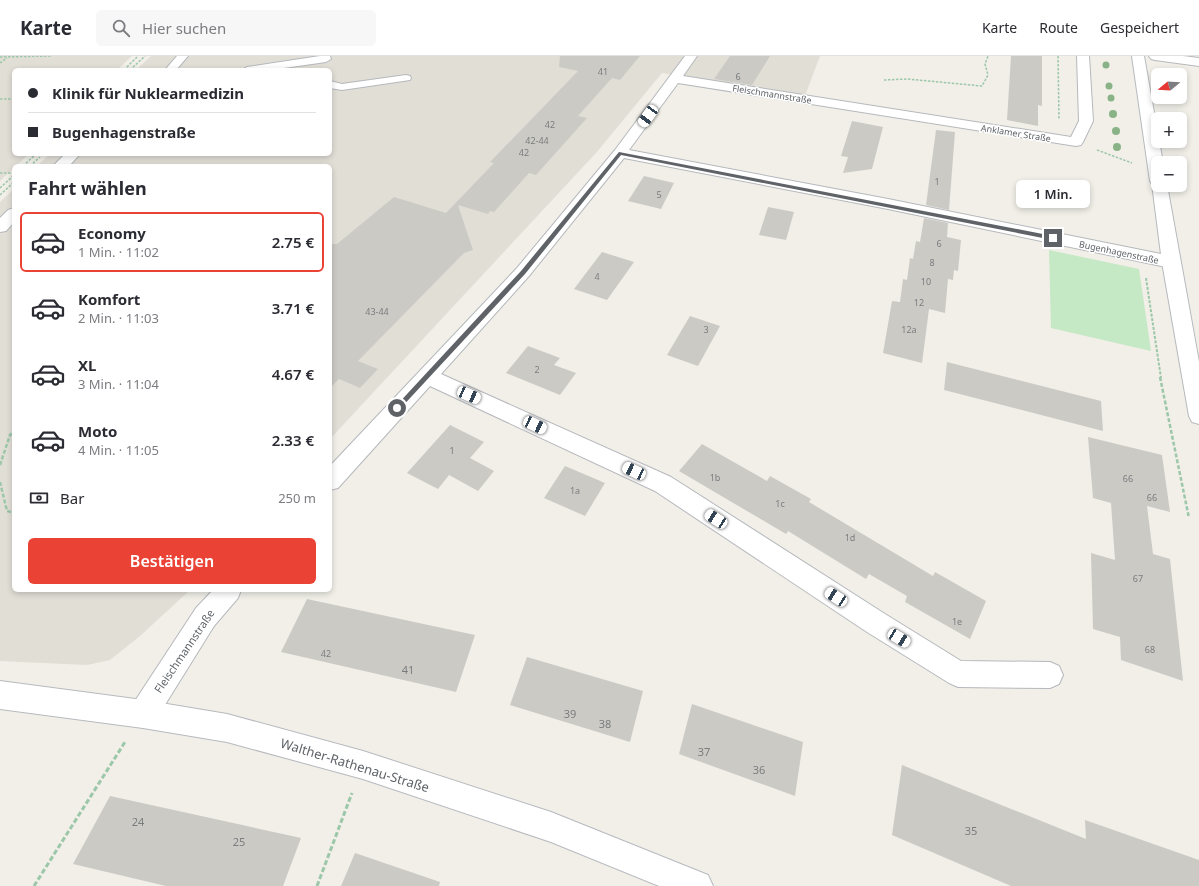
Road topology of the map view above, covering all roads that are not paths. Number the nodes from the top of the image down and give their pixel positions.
1 (183, 56) edge
2 (690, 56) edge
3 (1083, 56) edge
4 (1138, 56) edge
5 (1155, 56) edge
6 (326, 62) edge
7 (1199, 62) edge
8 (172, 68) edge
9 (267, 68) edge
10 (406, 78) dead end
11 (675, 79) junction
12 (332, 85) edge
13 (869, 109) joint
14 (620, 153) junction
15 (70, 156) edge
16 (1154, 156) edge
17 (63, 164) edge
18 (1160, 192) edge
19 (12, 215) edge
20 (0, 227) edge
21 (1171, 262) junction
22 (426, 376) junction
23 (1199, 416) edge
24 (332, 479) edge
25 (227, 592) edge
26 (1050, 675) dead end
27 (0, 695) edge
28 (142, 714) junction
29 (697, 886) edge

1 - 8 lane
2 - 11 street
3 - 13 street, Anklamer Straße
4 - 16 street
5 - 7 street
6 - 9 lane
10 - 12 lane
11 - 13 street, Fleischmannstraße
11 - 14 street
14 - 21 street, Bugenhagenstraße
14 - 22 street
15 - 17 street
18 - 21 street
19 - 20 street
21 - 23 street
22 - 24 street
22 - 26 street
25 - 28 street, Fleischmannstraße
27 - 28 street, Walther-Rathenau-Straße
28 - 29 street, Walther-Rathenau-Straße

